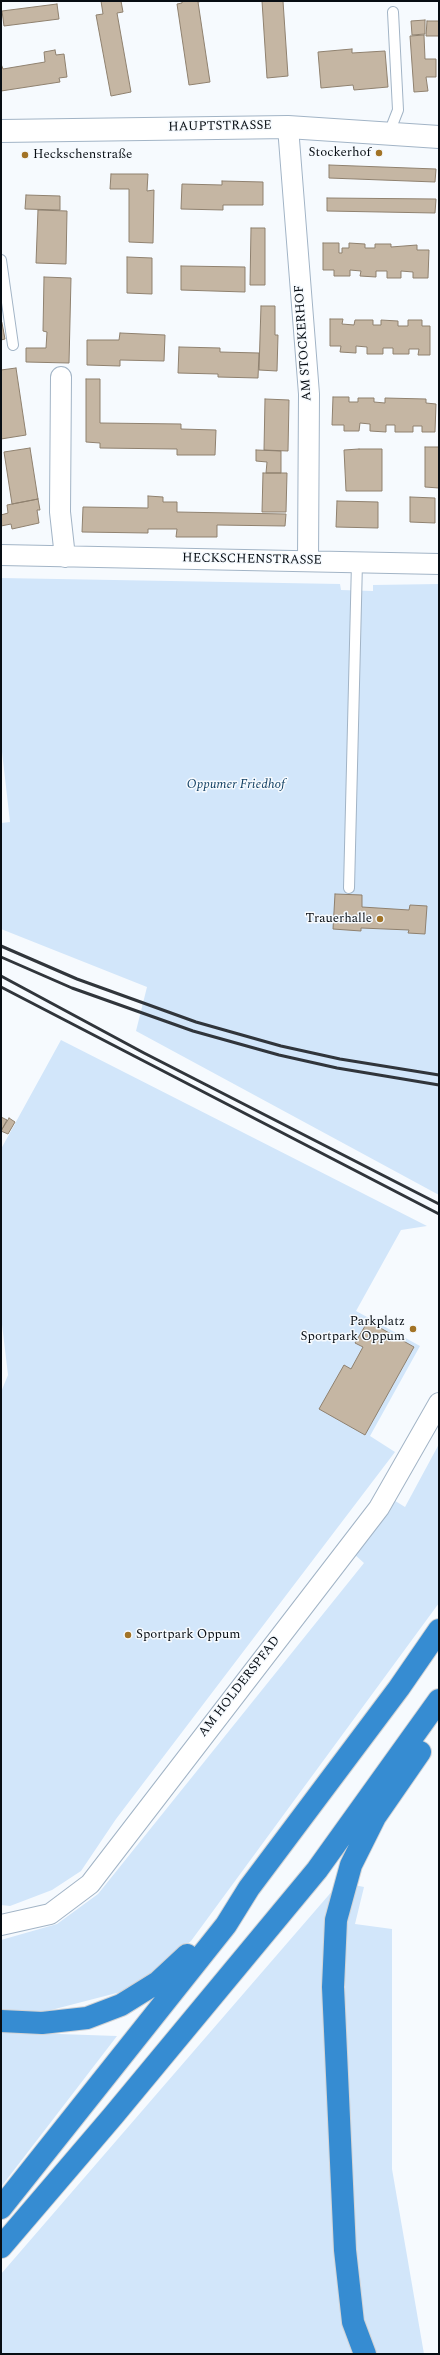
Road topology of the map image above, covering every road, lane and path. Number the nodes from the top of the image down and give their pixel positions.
1 (392, 12) dead end
2 (288, 127) junction
3 (1, 131) edge
4 (389, 133) junction
5 (439, 137) edge
6 (1, 260) edge
7 (13, 345) dead end
8 (61, 377) dead end
9 (1, 555) edge
10 (66, 557) junction
11 (308, 560) junction
12 (357, 562) junction
13 (439, 564) edge
14 (349, 888) dead end
15 (439, 1403) edge
16 (439, 1630) edge
17 (439, 1700) edge
18 (439, 1724) edge
19 (249, 1888) junction
20 (1, 1925) edge
21 (1, 2021) edge
22 (1, 2208) edge
23 (1, 2247) edge
24 (365, 2354) edge

1 - 4 lane
2 - 3 main road, HAUPTSTRASSE
2 - 4 main road, HAUPTSTRASSE
2 - 11 street, AM STOCKERHOF
4 - 5 main road, HAUPTSTRASSE
6 - 7 lane
8 - 10 street
9 - 10 street, HECKSCHENSTRASSE
10 - 11 street, HECKSCHENSTRASSE
11 - 12 street, HECKSCHENSTRASSE
12 - 13 street, HECKSCHENSTRASSE
12 - 14 lane
15 - 20 street, AM HOLDERSPFAD
16 - 19 highway
17 - 23 highway
18 - 24 highway
19 - 21 highway
19 - 22 highway

